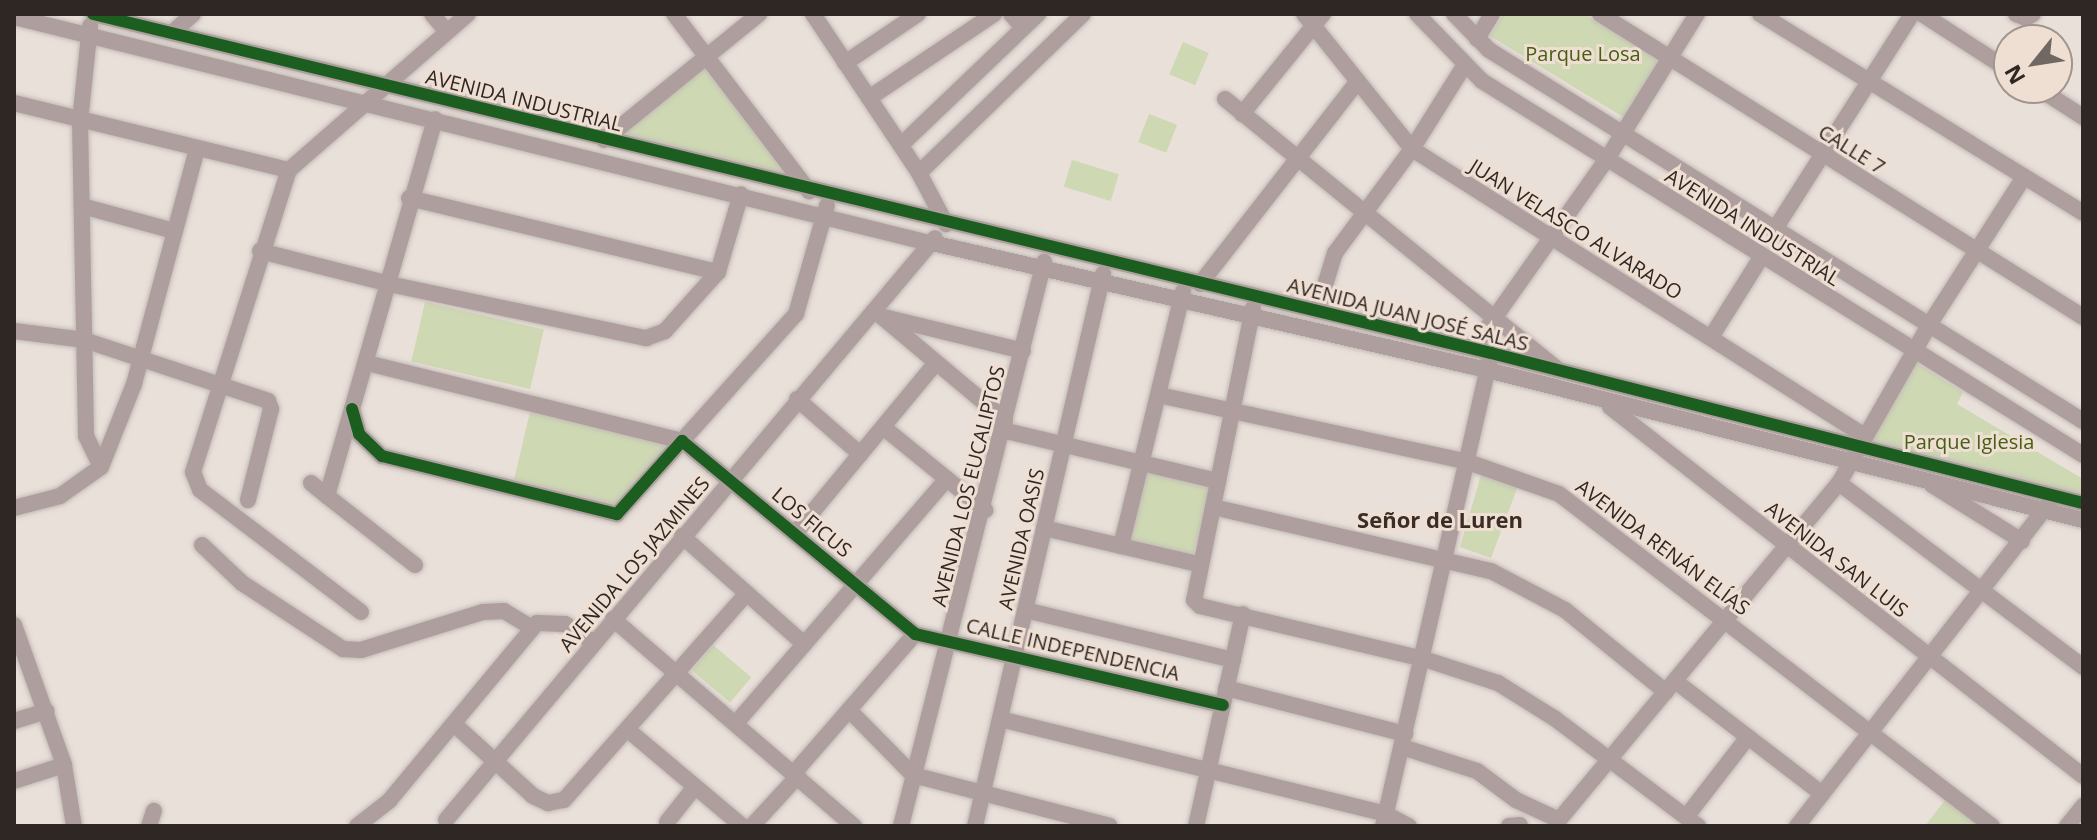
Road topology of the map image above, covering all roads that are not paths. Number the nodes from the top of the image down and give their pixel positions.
1 (93, 14) edge
2 (193, 14) edge
3 (432, 14) edge
4 (468, 14) edge
5 (674, 14) edge
6 (759, 14) edge
7 (813, 14) edge
8 (918, 14) edge
9 (994, 14) edge
10 (1011, 14) edge
11 (1038, 14) edge
12 (1083, 14) edge
13 (1417, 14) edge
14 (1454, 14) edge
15 (1492, 14) edge
16 (1600, 14) edge
17 (1697, 14) edge
18 (1760, 14) edge
19 (1912, 14) edge
20 (1922, 14) edge
21 (2016, 14) edge
22 (2033, 14) edge
23 (14, 17) edge
24 (1313, 17) edge
25 (1023, 28) junction
26 (447, 32) junction
27 (172, 33) junction
28 (88, 35) junction
29 (1477, 39) junction
30 (707, 55) junction
31 (1671, 58) junction
32 (1993, 60) edge
33 (845, 63) junction
34 (1464, 66) junction
35 (1868, 80) junction
36 (1358, 81) junction
37 (381, 85) junction
38 (869, 98) junction
39 (1225, 99) dead end
40 (361, 102) junction
41 (14, 103) edge
42 (2063, 104) edge
43 (1242, 114) junction
44 (2083, 117) edge
45 (435, 119) junction
46 (80, 121) junction
47 (1622, 133) junction
48 (604, 140) junction
49 (901, 145) junction
50 (197, 149) junction
51 (1412, 149) junction
52 (1823, 154) junction
53 (1298, 158) junction
54 (1607, 159) junction
55 (289, 170) junction
56 (919, 173) junction
57 (2024, 177) junction
58 (809, 191) junction
59 (741, 194) junction
60 (831, 196) junction
61 (409, 198) junction
62 (82, 206) junction
63 (1365, 211) junction
64 (2083, 213) edge
65 (823, 214) junction
66 (946, 224) junction
67 (1775, 229) junction
68 (174, 231) junction
69 (1551, 239) junction
70 (932, 244) junction
71 (1048, 248) junction
72 (260, 251) junction
73 (1979, 252) junction
74 (1762, 256) junction
75 (1106, 262) junction
76 (1043, 269) junction
77 (718, 272) junction
78 (1101, 282) junction
79 (1193, 282) junction
80 (389, 284) junction
81 (1256, 297) junction
82 (1181, 300) junction
83 (1317, 311) junction
84 (876, 315) junction
85 (1252, 316) junction
86 (1493, 316) junction
87 (2083, 317) edge
88 (1929, 325) junction
89 (14, 331) edge
90 (1711, 337) junction
91 (84, 340) junction
92 (1473, 348) junction
93 (1914, 350) junction
94 (1023, 351) junction
95 (1491, 353) junction
96 (139, 360) junction
97 (367, 363) junction
98 (934, 365) junction
99 (1487, 370) junction
100 (1565, 374) junction
101 (217, 383) junction
102 (1159, 395) junction
103 (797, 399) junction
104 (1605, 403) junction
105 (352, 409) junction
106 (1234, 410) junction
107 (2080, 414) edge
108 (1003, 425) junction
109 (1734, 425) junction
110 (883, 427) junction
111 (682, 441) junction
112 (1063, 447) junction
113 (1859, 447) junction
114 (860, 454) junction
115 (2083, 455) edge
116 (1468, 462) junction
117 (1141, 463) junction
118 (101, 467) junction
119 (1917, 475) junction
120 (947, 479) junction
121 (731, 480) junction
122 (1218, 481) junction
123 (311, 483) dead end
124 (1839, 483) junction
125 (327, 496) junction
126 (248, 500) dead end
127 (2050, 503) junction
128 (2083, 503) edge
129 (1213, 507) junction
130 (14, 508) edge
131 (985, 510) junction
132 (2083, 520) edge
133 (1044, 528) junction
134 (795, 533) junction
135 (682, 536) junction
136 (2022, 541) junction
137 (202, 545) dead end
138 (1121, 546) junction
139 (1787, 546) junction
140 (1448, 561) junction
141 (1198, 564) junction
142 (415, 565) dead end
143 (856, 586) junction
144 (1984, 590) junction
145 (747, 593) junction
146 (1025, 610) junction
147 (361, 612) dead end
148 (1243, 614) junction
149 (613, 619) junction
150 (1727, 619) junction
151 (14, 625) edge
152 (532, 628) junction
153 (915, 634) junction
154 (948, 641) junction
155 (594, 643) junction
156 (804, 644) junction
157 (1015, 654) junction
158 (1929, 657) junction
159 (20, 658) edge
160 (1424, 659) junction
161 (1233, 660) junction
162 (2083, 666) edge
163 (678, 672) junction
164 (1671, 687) junction
165 (1225, 696) junction
166 (849, 710) junction
167 (46, 711) junction
168 (1000, 719) junction
169 (14, 721) edge
170 (737, 722) junction
171 (454, 724) junction
172 (628, 730) junction
173 (1873, 732) junction
174 (1748, 737) junction
175 (1404, 740) junction
176 (1611, 759) junction
177 (495, 762) junction
178 (64, 765) junction
179 (1208, 769) junction
180 (796, 774) junction
181 (913, 775) junction
182 (2083, 776) edge
183 (14, 781) edge
184 (694, 788) junction
185 (1822, 794) junction
186 (982, 795) junction
187 (2083, 806) edge
188 (446, 820) dead end
189 (1385, 820) edge
190 (1692, 821) edge
191 (667, 822) dead end
192 (1559, 823) edge
193 (848, 824) edge
194 (70, 825) edge
195 (362, 825) edge
196 (742, 826) edge
197 (752, 826) edge
198 (901, 826) edge
199 (975, 826) edge
200 (1110, 826) edge
201 (1196, 826) edge
202 (1409, 826) edge
203 (1797, 826) edge
204 (1992, 826) edge
205 (2067, 826) edge

1 - 27 street, AVENIDA INDUSTRIAL
1 - 28 street
2 - 27 street
3 - 26 street
4 - 26 street
5 - 30 street
6 - 30 street
7 - 33 street
8 - 33 street
9 - 38 street
10 - 25 street
11 - 25 street
12 - 56 street
13 - 34 street, AVENIDA INDUSTRIAL
14 - 29 street, AVENIDA INDUSTRIAL
15 - 29 street
16 - 31 street, CALLE 7
17 - 31 street
18 - 35 street
19 - 35 street
20 - 32 street
21 - 22 street
23 - 28 street, AVENIDA JUAN JOSÉ SALAS
24 - 36 street, JUAN VELASCO ALVARADO
24 - 43 street
25 - 49 street
26 - 37 street
27 - 37 street, AVENIDA INDUSTRIAL
28 - 40 street, AVENIDA JUAN JOSÉ SALAS
28 - 46 street
29 - 47 street, AVENIDA INDUSTRIAL
30 - 48 street
30 - 58 street
31 - 47 street
31 - 52 street, CALLE 7
33 - 38 street
34 - 51 street
34 - 54 street, AVENIDA INDUSTRIAL
35 - 52 street
35 - 57 street
36 - 51 street, JUAN VELASCO ALVARADO
36 - 53 street
37 - 40 street
37 - 48 street, AVENIDA INDUSTRIAL
38 - 49 street
39 - 43 street, AVENIDA SAN LUIS
40 - 45 street, AVENIDA JUAN JOSÉ SALAS
40 - 55 street
41 - 46 street
42 - 44 street
43 - 53 street, AVENIDA SAN LUIS
45 - 59 street, AVENIDA JUAN JOSÉ SALAS
45 - 61 street
46 - 50 street
46 - 62 street
47 - 54 street
47 - 67 street, AVENIDA INDUSTRIAL
48 - 58 street, AVENIDA INDUSTRIAL
49 - 56 street
50 - 55 street
50 - 68 street
51 - 63 street
51 - 69 street, JUAN VELASCO ALVARADO
52 - 67 street
52 - 73 street, CALLE 7
53 - 63 street, AVENIDA SAN LUIS
53 - 79 street
54 - 69 street
54 - 74 street, AVENIDA INDUSTRIAL
55 - 72 street
56 - 66 street
57 - 64 street
57 - 73 street
58 - 60 street, AVENIDA INDUSTRIAL
59 - 65 street, AVENIDA JUAN JOSÉ SALAS
59 - 77 street
60 - 65 street
60 - 66 street, AVENIDA INDUSTRIAL
61 - 77 street
61 - 80 street
62 - 68 street
62 - 91 street
63 - 83 street
63 - 86 street, AVENIDA SAN LUIS
65 - 70 street, AVENIDA JUAN JOSÉ SALAS
65 - 111 street
66 - 70 street, AVENIDA LOS JAZMINES
66 - 71 street, AVENIDA JUAN JOSÉ SALAS
67 - 88 street, AVENIDA INDUSTRIAL
68 - 96 street
69 - 86 street
69 - 90 street, JUAN VELASCO ALVARADO
70 - 76 street, AVENIDA JUAN JOSÉ SALAS
70 - 84 street, AVENIDA LOS JAZMINES
71 - 75 street, AVENIDA JUAN JOSÉ SALAS
71 - 76 street, AVENIDA LOS EUCALIPTOS
72 - 80 street
72 - 101 street
73 - 87 street, CALLE 7
73 - 88 street
74 - 90 street
74 - 93 street, AVENIDA INDUSTRIAL
75 - 78 street, AVENIDA OASIS
75 - 79 street, AVENIDA JUAN JOSÉ SALAS
76 - 78 street, AVENIDA JUAN JOSÉ SALAS
76 - 94 street, AVENIDA LOS EUCALIPTOS
77 - 80 street
78 - 82 street, AVENIDA JUAN JOSÉ SALAS
78 - 112 street, AVENIDA OASIS
79 - 81 street, AVENIDA JUAN JOSÉ SALAS
79 - 82 street
80 - 97 street
81 - 83 street, AVENIDA JUAN JOSÉ SALAS
81 - 85 street
82 - 85 street, AVENIDA JUAN JOSÉ SALAS
82 - 102 street
83 - 92 street, AVENIDA JUAN JOSÉ SALAS
84 - 94 street
84 - 98 street
84 - 103 street, AVENIDA LOS JAZMINES
85 - 99 street, AVENIDA JUAN JOSÉ SALAS
85 - 106 street
86 - 92 street
86 - 100 street, AVENIDA SAN LUIS
88 - 93 street
88 - 107 street, AVENIDA INDUSTRIAL
89 - 91 street
90 - 113 street, JUAN VELASCO ALVARADO
91 - 96 street
91 - 118 street
92 - 95 street, AVENIDA JUAN JOSÉ SALAS
93 - 113 street
93 - 115 street, AVENIDA INDUSTRIAL
94 - 108 street, AVENIDA LOS EUCALIPTOS
95 - 99 street
95 - 100 street, AVENIDA JUAN JOSÉ SALAS
96 - 101 street
96 - 118 street
97 - 105 street
97 - 111 street
98 - 108 street
98 - 110 street
99 - 104 street, AVENIDA JUAN JOSÉ SALAS
99 - 116 street
100 - 104 street, AVENIDA SAN LUIS
100 - 109 street, AVENIDA JUAN JOSÉ SALAS
101 - 126 street
101 - 147 street
102 - 106 street, AVENIDA RENÁN ELÍAS
102 - 117 street
103 - 114 street
103 - 121 street, AVENIDA LOS JAZMINES
104 - 109 street, AVENIDA JUAN JOSÉ SALAS
104 - 139 street, AVENIDA SAN LUIS
105 - 111 street
105 - 125 street
106 - 116 street, AVENIDA RENÁN ELÍAS
106 - 122 street
108 - 112 street
108 - 131 street, AVENIDA LOS EUCALIPTOS
109 - 113 street, AVENIDA JUAN JOSÉ SALAS
110 - 114 street
110 - 120 street
111 - 121 street, LOS FICUS
112 - 117 street
112 - 133 street, AVENIDA OASIS
113 - 119 street
113 - 124 street
113 - 127 street
114 - 134 street
116 - 140 street
116 - 150 street, AVENIDA RENÁN ELÍAS
117 - 122 street
117 - 138 street
118 - 130 street
119 - 127 street
119 - 136 street
120 - 131 street
120 - 143 street
121 - 134 street, LOS FICUS
121 - 135 street, AVENIDA LOS JAZMINES
122 - 129 street
123 - 125 street
124 - 139 street
124 - 144 street
125 - 142 street
127 - 128 street
127 - 132 street
127 - 136 street
129 - 140 street
129 - 141 street
131 - 154 street, AVENIDA LOS EUCALIPTOS
133 - 138 street
133 - 146 street, AVENIDA OASIS
134 - 143 street, LOS FICUS
135 - 145 street
135 - 149 street, AVENIDA LOS JAZMINES
136 - 144 street
137 - 152 street
138 - 141 street
139 - 150 street
139 - 158 street, AVENIDA SAN LUIS
140 - 160 street
140 - 164 street
141 - 148 street
143 - 153 street, LOS FICUS
143 - 156 street
144 - 158 street
144 - 162 street
145 - 156 street
145 - 163 street
146 - 157 street, AVENIDA OASIS
146 - 161 street
148 - 160 street
148 - 161 street
149 - 155 street, AVENIDA LOS JAZMINES
149 - 163 street
150 - 164 street
150 - 173 street, AVENIDA RENÁN ELÍAS
151 - 159 street
152 - 155 street
152 - 171 street
153 - 154 street, CALLE INDEPENDENCIA
153 - 166 street
154 - 157 street, CALLE INDEPENDENCIA
154 - 181 street, AVENIDA LOS EUCALIPTOS
155 - 177 street, AVENIDA LOS JAZMINES
156 - 170 street
157 - 165 street, CALLE INDEPENDENCIA
157 - 168 street, AVENIDA OASIS
158 - 173 street
158 - 182 street, AVENIDA SAN LUIS
159 - 167 street
160 - 175 street
160 - 176 street
161 - 165 street
163 - 170 street
163 - 172 street
164 - 174 street
164 - 176 street
165 - 175 street, CALLE INDEPENDENCIA
165 - 179 street
166 - 180 street
166 - 181 street
167 - 169 street
167 - 178 street
168 - 179 street
168 - 186 street, AVENIDA OASIS
170 - 180 street
171 - 177 street
171 - 195 street
172 - 177 street
172 - 184 street
173 - 185 street
173 - 204 street, AVENIDA RENÁN ELÍAS
174 - 185 street
174 - 190 street
175 - 189 street
175 - 192 street, CALLE INDEPENDENCIA
176 - 190 street
176 - 192 street
177 - 188 street, AVENIDA LOS JAZMINES
178 - 183 street
178 - 194 street
179 - 189 street
179 - 201 street
180 - 193 street
180 - 197 street
181 - 186 street
181 - 198 street, AVENIDA LOS EUCALIPTOS
184 - 191 street
184 - 196 street
185 - 203 street
186 - 199 street, AVENIDA OASIS
186 - 200 street
187 - 205 street
189 - 202 street

